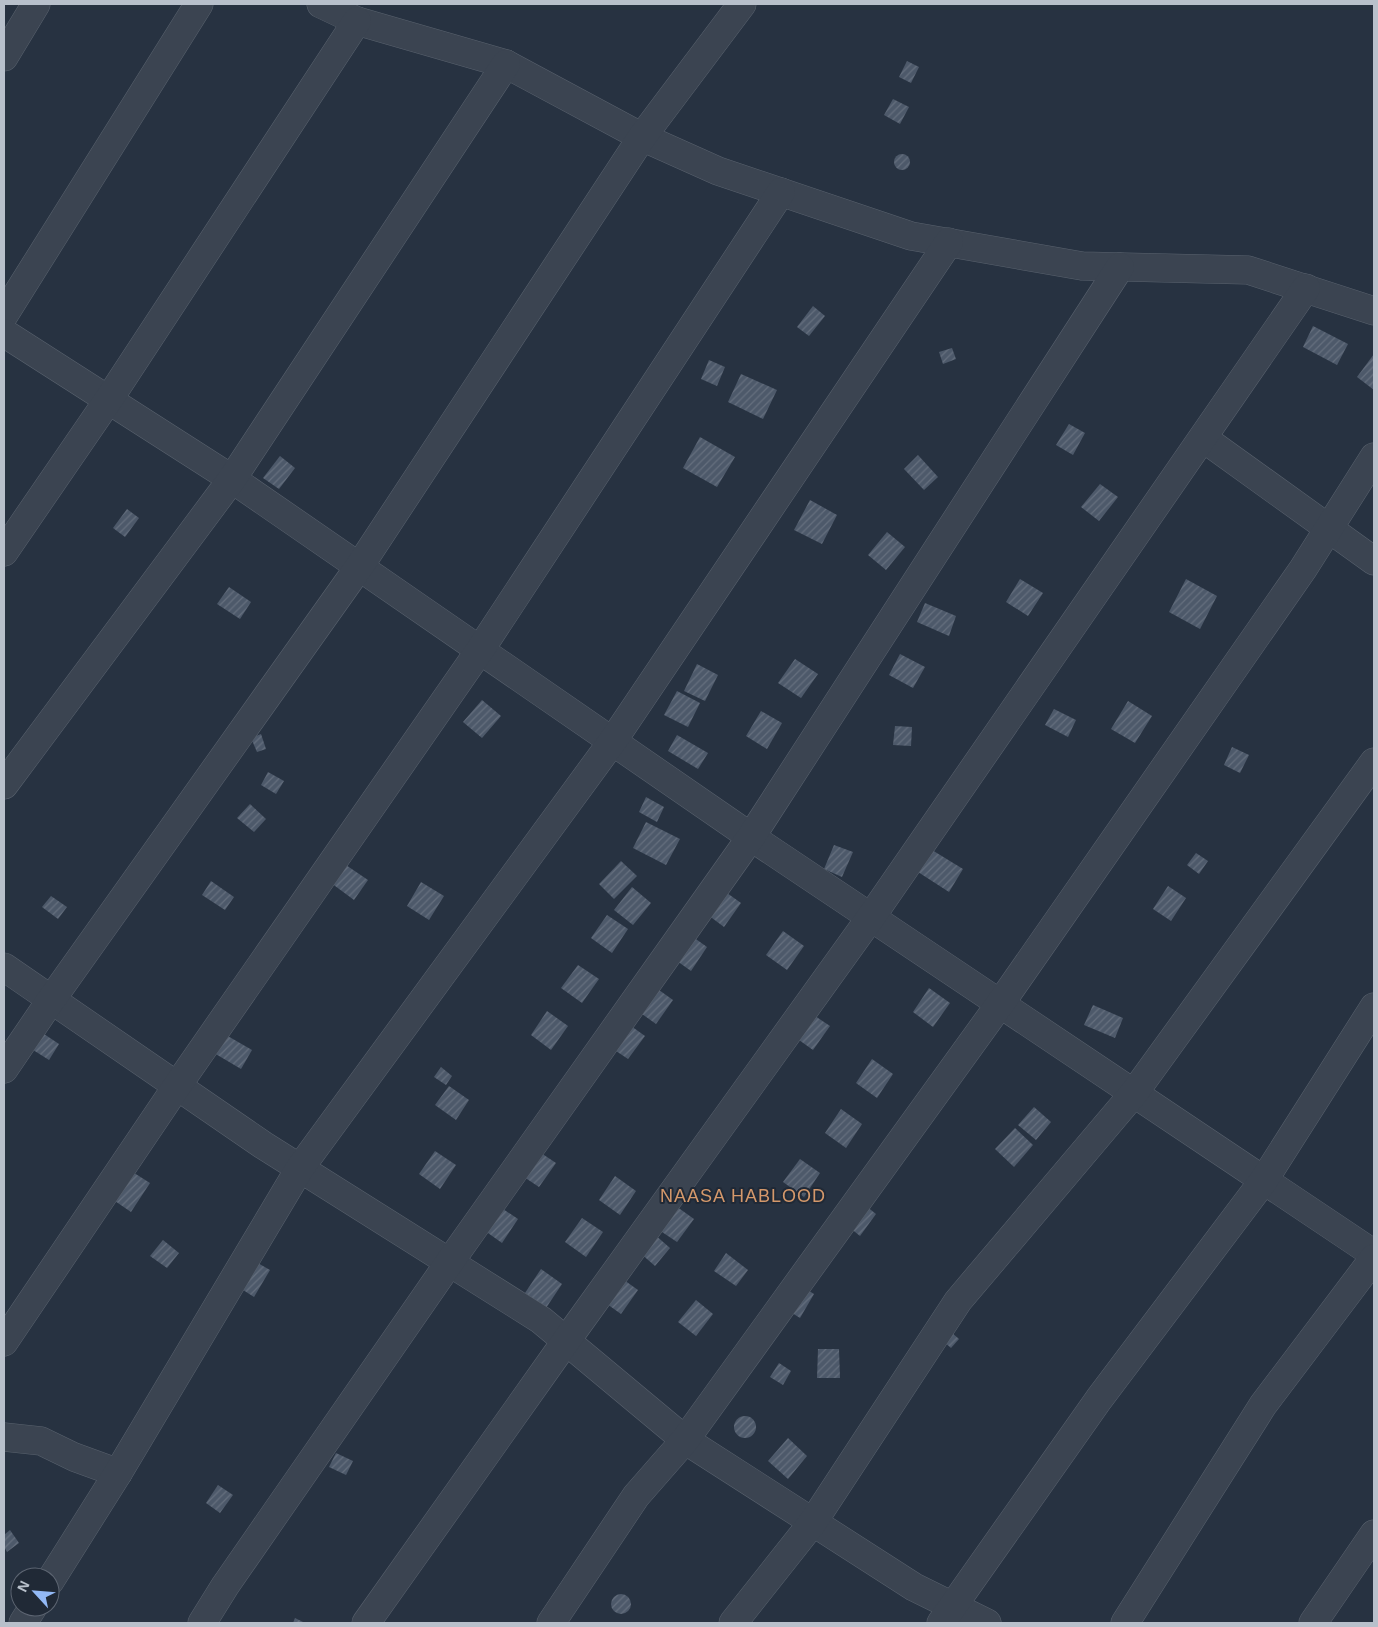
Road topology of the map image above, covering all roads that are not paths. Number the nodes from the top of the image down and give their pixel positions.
1 (36, 4) edge
2 (199, 4) edge
3 (321, 4) edge
4 (742, 4) edge
5 (357, 21) junction
6 (4, 57) edge
7 (506, 64) junction
8 (642, 137) junction
9 (781, 192) junction
10 (949, 242) junction
11 (1120, 266) junction
12 (1306, 288) junction
13 (1374, 310) edge
14 (4, 315) edge
15 (4, 333) edge
16 (109, 399) junction
17 (1203, 438) junction
18 (1374, 458) edge
19 (232, 479) junction
20 (1329, 529) junction
21 (4, 552) edge
22 (1374, 561) edge
23 (359, 567) junction
24 (480, 650) junction
25 (612, 742) junction
26 (1374, 762) edge
27 (4, 785) edge
28 (751, 836) junction
29 (871, 917) junction
30 (4, 968) edge
31 (51, 1000) junction
32 (1000, 1004) junction
33 (1374, 1007) edge
34 (4, 1069) edge
35 (177, 1086) junction
36 (1134, 1093) junction
37 (300, 1168) junction
38 (1264, 1180) junction
39 (1374, 1256) edge
40 (449, 1263) junction
41 (566, 1341) junction
42 (4, 1342) edge
43 (4, 1437) edge
44 (685, 1440) junction
45 (118, 1473) junction
46 (813, 1522) junction
47 (1374, 1534) edge
48 (59, 1567) edge
49 (948, 1615) edge
50 (202, 1623) edge
51 (366, 1623) edge
52 (550, 1623) edge
53 (733, 1623) edge
54 (987, 1623) edge
55 (1125, 1623) edge
56 (1313, 1623) edge

1 - 6 street
2 - 14 street
3 - 5 street
4 - 8 street
5 - 7 street
5 - 16 street
7 - 8 street
7 - 19 street
8 - 9 street
8 - 23 street
9 - 10 street
9 - 24 street
10 - 11 street
10 - 25 street
11 - 12 street
11 - 28 street
12 - 13 street
12 - 17 street
15 - 16 street
16 - 19 street
16 - 21 street
17 - 20 street
17 - 29 street
18 - 20 street
19 - 23 street
19 - 27 street
20 - 22 street
20 - 32 street
23 - 24 street
23 - 31 street
24 - 25 street
24 - 35 street
25 - 28 street
25 - 37 street
26 - 36 street
28 - 29 street
28 - 40 street
29 - 32 street
29 - 41 street
30 - 31 street
31 - 34 street
31 - 35 street
32 - 36 street
32 - 44 street
33 - 38 street
35 - 37 street
35 - 42 street
36 - 38 street
36 - 46 street
37 - 40 street
37 - 45 street
38 - 39 street
38 - 49 street
39 - 55 street
40 - 41 street
40 - 50 street
41 - 44 street
41 - 51 street
43 - 45 street
44 - 46 street
44 - 52 street
45 - 48 street
46 - 49 street
46 - 53 street
47 - 56 street
49 - 54 street

